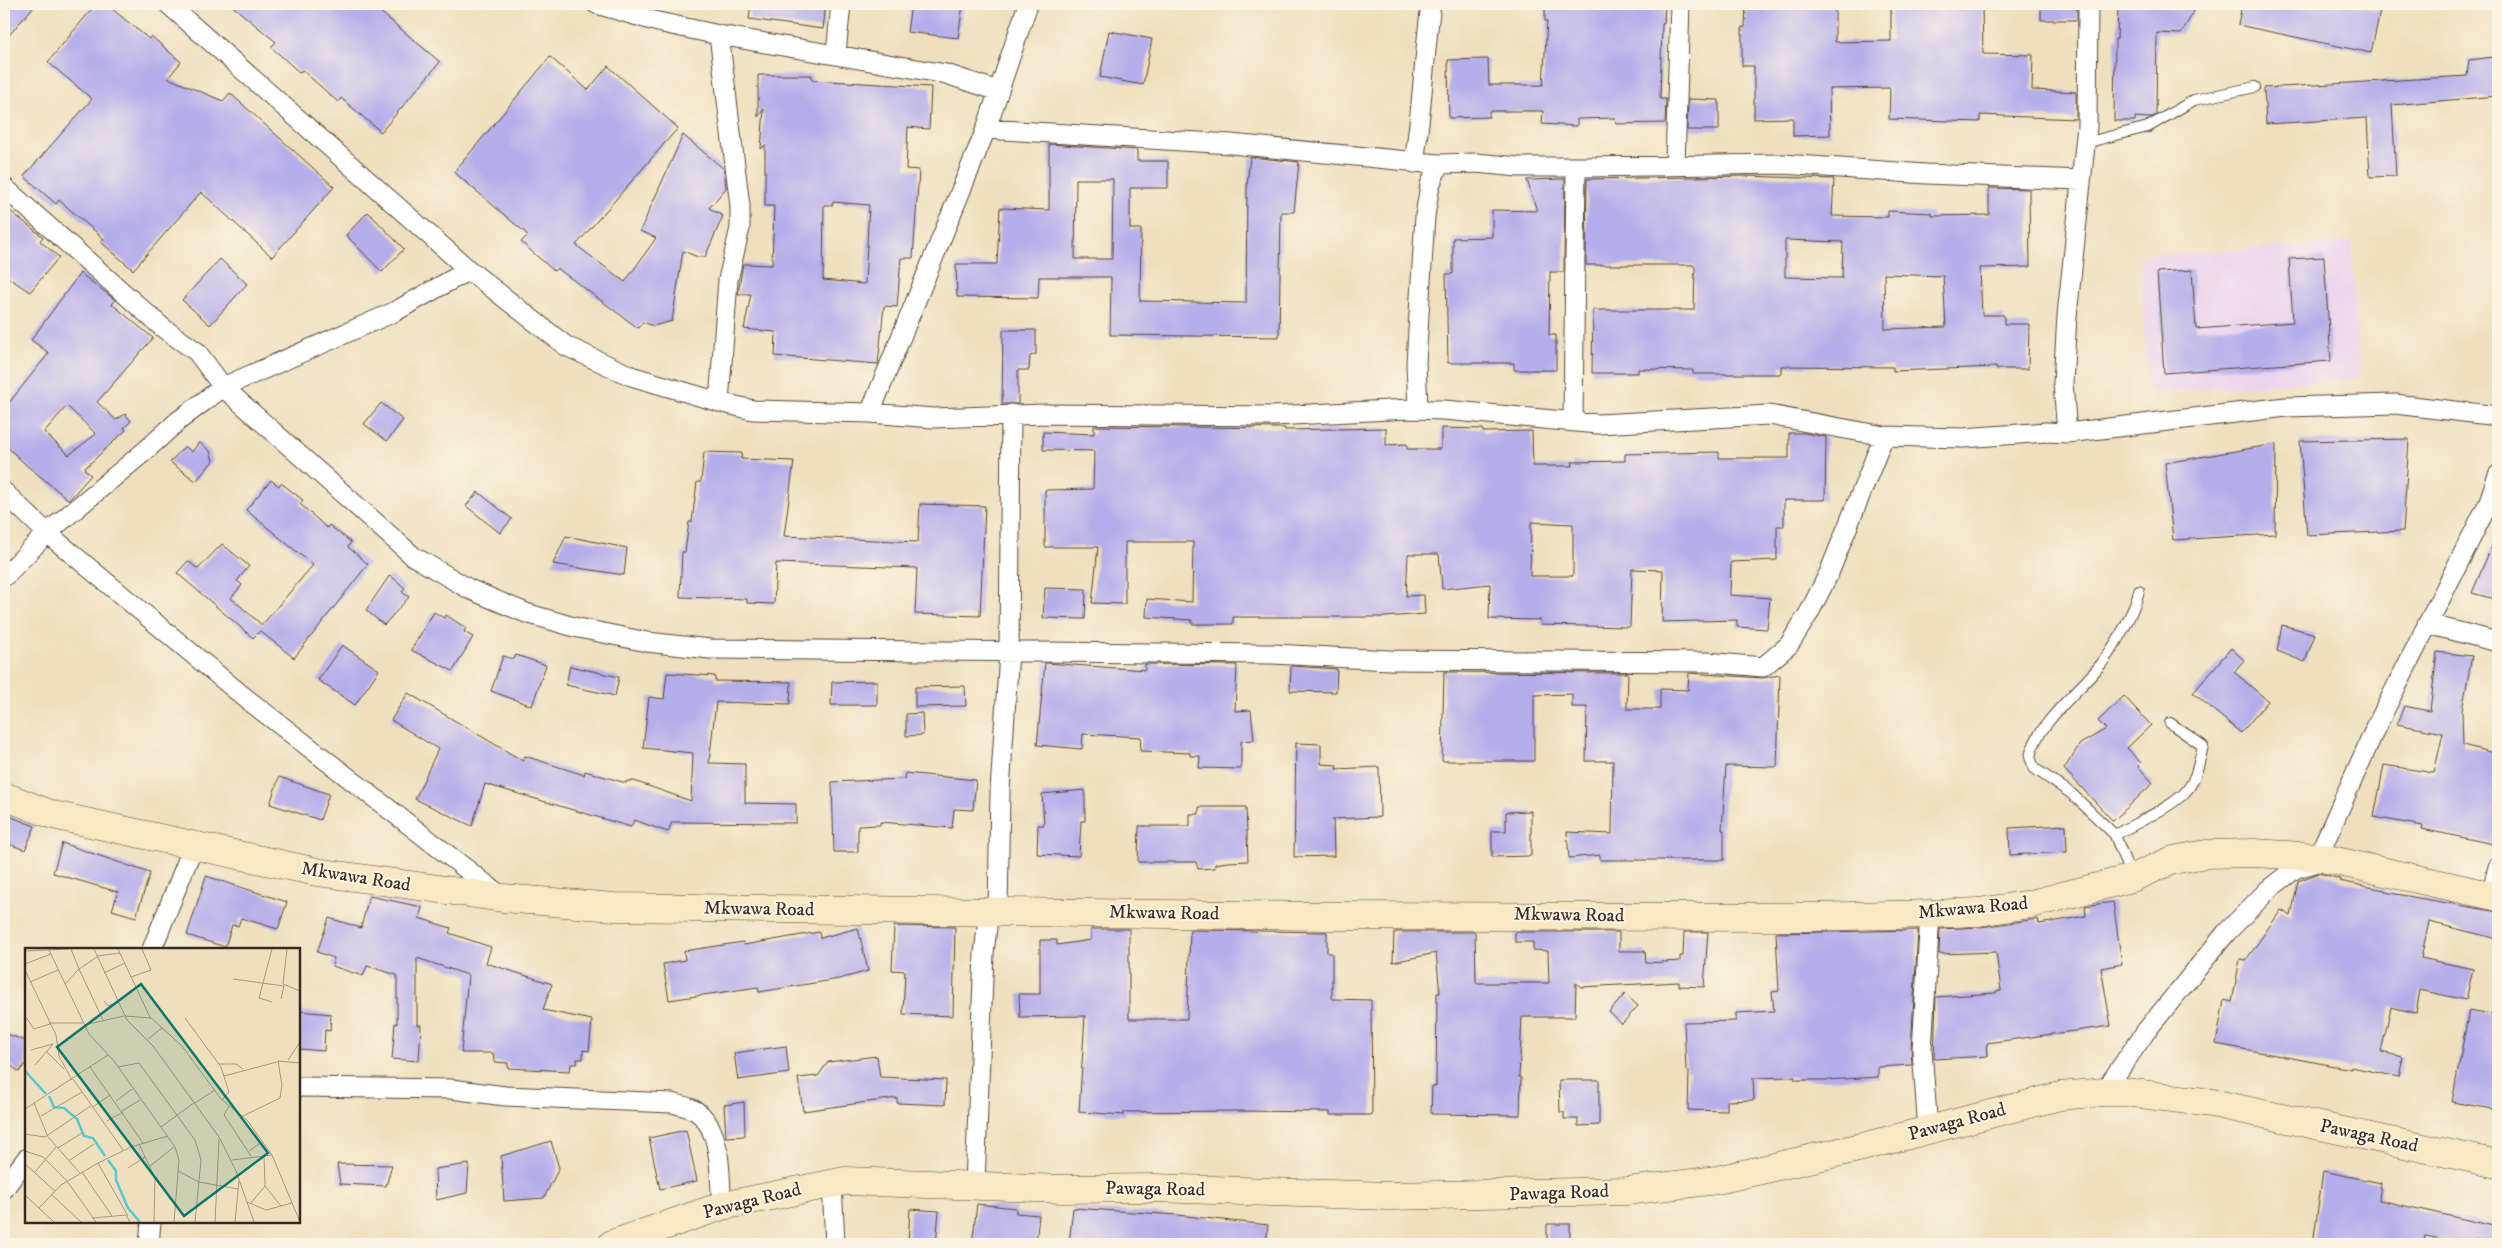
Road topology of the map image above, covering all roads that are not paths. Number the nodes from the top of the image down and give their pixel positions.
1 (168, 4) edge
2 (596, 4) edge
3 (841, 4) edge
4 (1028, 4) edge
5 (1431, 4) edge
6 (1680, 4) edge
7 (2088, 4) edge
8 (719, 35) junction
9 (836, 53) junction
10 (2255, 87) dead end
11 (998, 91) junction
12 (986, 128) junction
13 (2085, 143) junction
14 (1414, 163) junction
15 (1440, 164) junction
16 (1675, 165) junction
17 (1576, 167) junction
18 (2081, 180) junction
19 (4, 187) edge
20 (469, 270) junction
21 (223, 387) junction
22 (719, 402) junction
23 (1418, 409) junction
24 (870, 413) junction
25 (1011, 414) junction
26 (2498, 416) edge
27 (1573, 421) junction
28 (2067, 432) junction
29 (1884, 436) junction
30 (2498, 476) edge
31 (4, 492) edge
32 (47, 532) junction
33 (4, 577) edge
34 (2139, 590) dead end
35 (2427, 624) junction
36 (2498, 642) edge
37 (1009, 652) junction
38 (2170, 723) dead end
39 (4, 796) edge
40 (2115, 835) junction
41 (193, 847) junction
42 (2322, 859) junction
43 (2498, 867) edge
44 (2132, 878) junction
45 (2495, 896) edge
46 (503, 898) junction
47 (994, 911) junction
48 (1930, 914) junction
49 (152, 948) edge
50 (300, 1087) edge
51 (2104, 1092) junction
52 (1928, 1130) junction
53 (25, 1160) edge
54 (2498, 1164) edge
55 (832, 1183) junction
56 (975, 1185) junction
57 (4, 1188) edge
58 (722, 1206) junction
59 (151, 1223) edge
60 (149, 1244) edge
61 (612, 1244) edge
62 (835, 1244) edge

1 - 20 street
2 - 8 street
3 - 9 street
4 - 11 street
5 - 14 street
6 - 16 street
7 - 13 street
8 - 9 street
8 - 22 street
9 - 11 street
10 - 13 lane
11 - 12 street
12 - 14 street
12 - 24 street
13 - 18 street
14 - 15 street
15 - 17 street
15 - 23 street
16 - 17 street
16 - 18 street
17 - 27 street
18 - 28 street
19 - 21 street
20 - 21 street
20 - 22 street
21 - 32 street
21 - 37 street
22 - 24 street
23 - 25 street
23 - 27 street
24 - 25 street
25 - 37 street
26 - 28 street
27 - 29 street
28 - 29 street
29 - 37 street
30 - 35 street
31 - 32 street
32 - 33 street
32 - 46 street
34 - 40 lane
35 - 36 street
35 - 42 street
37 - 47 street
38 - 40 lane
39 - 41 street, Mkwawa Road
40 - 44 lane
41 - 46 street, Mkwawa Road
41 - 49 street
42 - 44 street, Mkwawa Road
42 - 45 street, Mkwawa Road
42 - 51 street
43 - 45 street
44 - 48 street, Mkwawa Road
46 - 47 street, Mkwawa Road
47 - 48 street, Mkwawa Road
47 - 56 street
48 - 52 street
50 - 58 street
51 - 52 street, Pawaga Road
51 - 54 street, Pawaga Road
52 - 56 street, Pawaga Road
53 - 57 street
55 - 56 street, Pawaga Road
55 - 58 street, Pawaga Road
55 - 62 street
58 - 61 street, Pawaga Road
59 - 60 street

